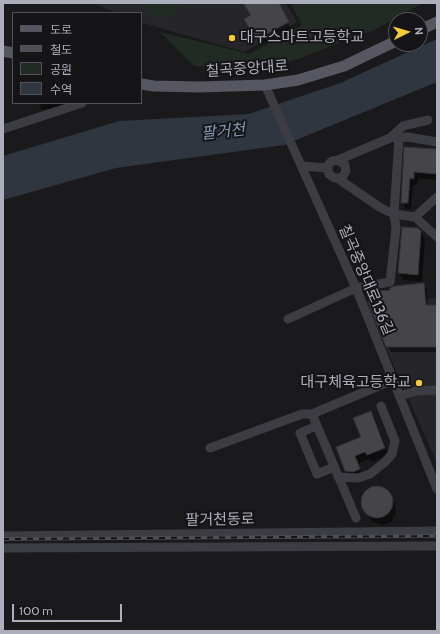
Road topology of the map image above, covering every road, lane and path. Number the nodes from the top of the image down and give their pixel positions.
1 (388, 45) edge
2 (142, 84) edge
3 (265, 85) junction
4 (79, 104) edge
5 (428, 120) dead end
6 (3, 129) edge
7 (399, 137) junction
8 (390, 138) junction
9 (437, 142) edge
10 (338, 160) junction
11 (302, 166) junction
12 (328, 168) junction
13 (337, 178) junction
14 (437, 198) edge
15 (394, 214) junction
16 (415, 217) junction
17 (437, 237) edge
18 (356, 288) junction
19 (288, 319) dead end
20 (393, 380) junction
21 (437, 390) edge
22 (399, 396) junction
23 (381, 406) dead end
24 (312, 414) junction
25 (316, 426) junction
26 (210, 448) dead end
27 (334, 467) junction
28 (338, 477) junction
29 (437, 489) edge
30 (356, 518) dead end
31 (437, 531) edge
32 (3, 536) edge
33 (437, 546) edge
34 (3, 548) edge

1 - 3 main road, 칠곡중앙대로
2 - 3 main road, 칠곡중앙대로
3 - 11 street, 칠곡중앙대로136길
4 - 6 street
5 - 8 street
7 - 8 street
7 - 9 street
7 - 15 street
8 - 10 street
10 - 12 street
10 - 13 street
11 - 12 street
11 - 18 street, 칠곡중앙대로136길
12 - 13 street
13 - 15 street
14 - 16 street
15 - 16 street
15 - 18 street
16 - 17 street
18 - 19 street
18 - 20 street, 칠곡중앙대로136길
20 - 22 street, 칠곡중앙대로136길
20 - 24 street
21 - 22 street
22 - 29 street, 칠곡중앙대로136길
23 - 28 street
24 - 25 street
24 - 26 street
25 - 27 street
25 - 27 street
27 - 28 street
28 - 30 street
31 - 32 street, 팔거천동로
33 - 34 street, 팔거천동로

